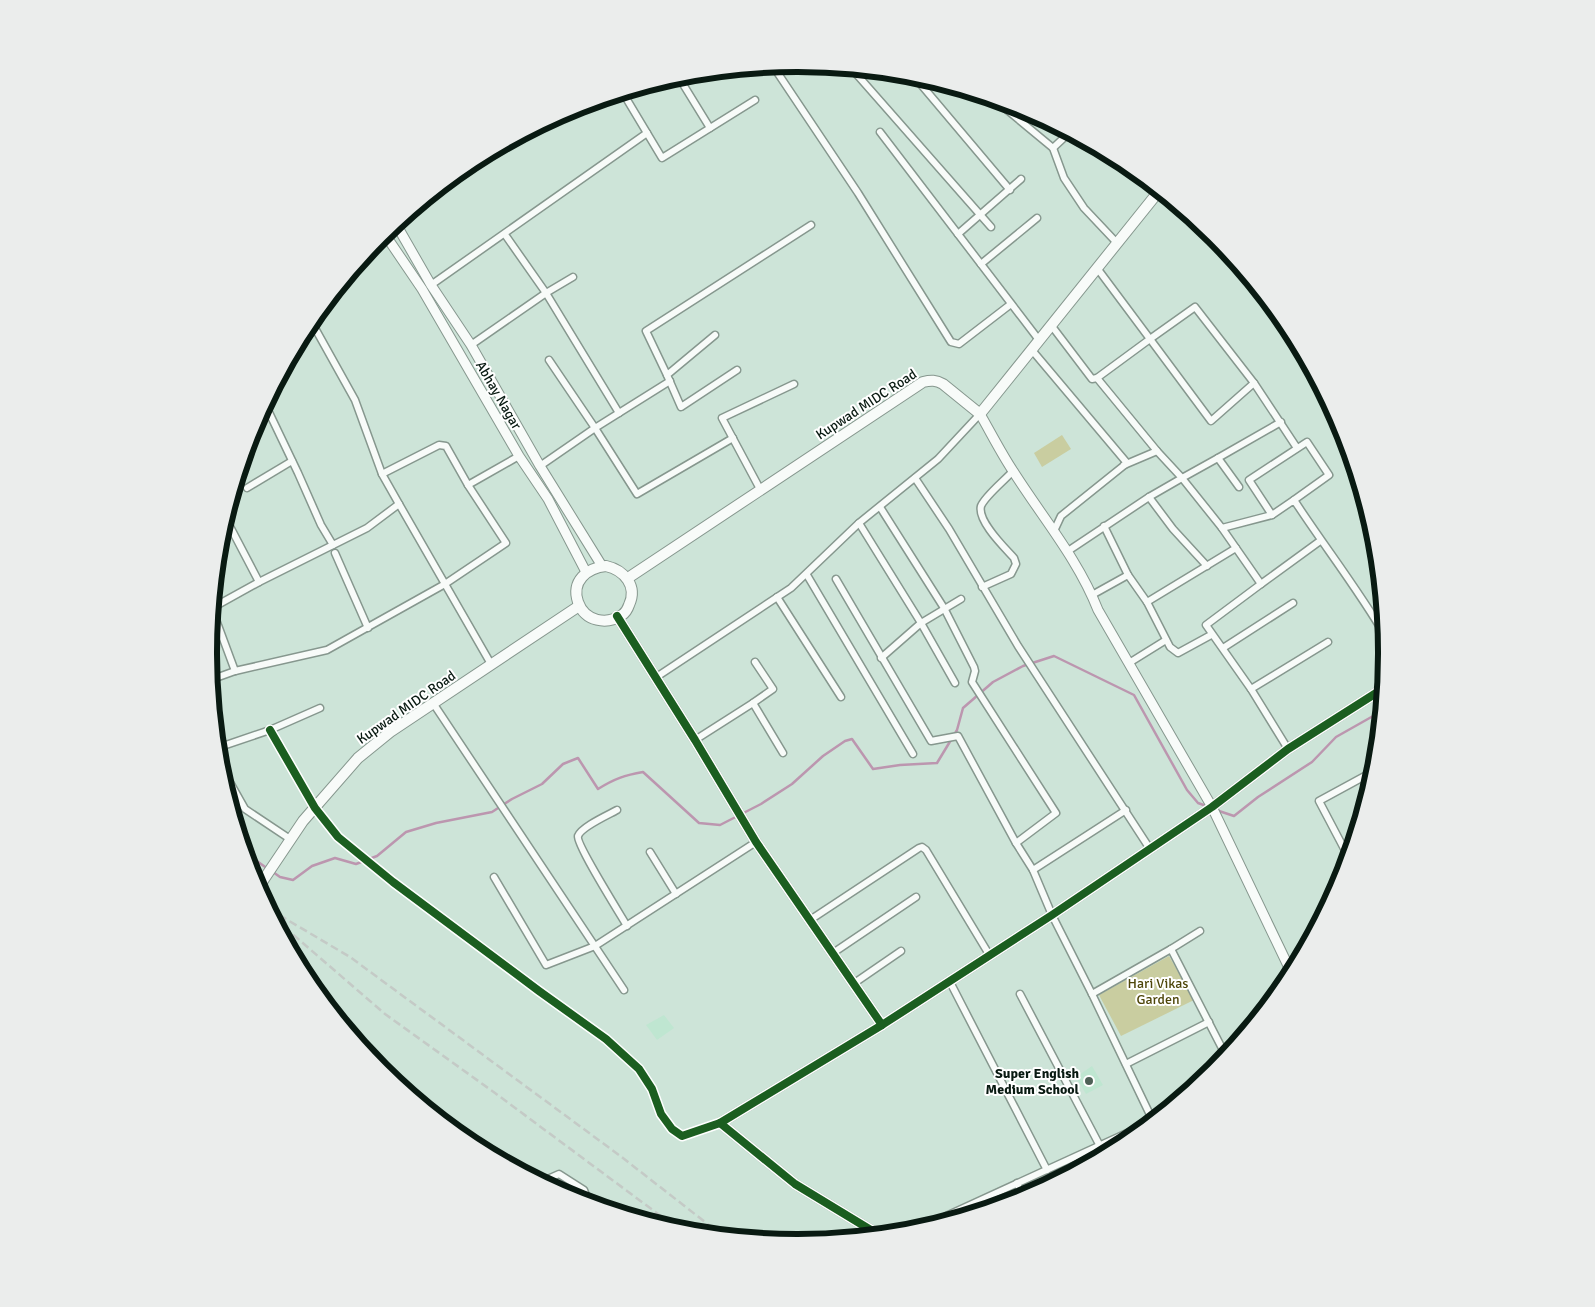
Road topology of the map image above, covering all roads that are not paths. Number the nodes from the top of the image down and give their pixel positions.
1 (778, 73) edge
2 (858, 76) edge
3 (683, 84) edge
4 (923, 87) edge
5 (626, 98) edge
6 (755, 100) dead end
7 (1020, 117) edge
8 (710, 128) junction
9 (880, 132) dead end
10 (647, 133) junction
11 (1062, 136) edge
12 (1053, 148) junction
13 (1021, 179) dead end
14 (1010, 190) junction
15 (1155, 196) edge
16 (981, 215) junction
17 (1037, 218) dead end
18 (811, 225) dead end
19 (991, 226) dead end
20 (400, 231) edge
21 (958, 234) junction
22 (506, 236) dead end
23 (389, 241) edge
24 (1117, 243) junction
25 (981, 264) junction
26 (1097, 268) junction
27 (573, 277) dead end
28 (431, 285) junction
29 (546, 293) junction
30 (1011, 304) junction
31 (1051, 325) junction
32 (315, 329) edge
33 (715, 335) dead end
34 (1150, 339) junction
35 (1039, 340) junction
36 (471, 345) junction
37 (1031, 349) junction
38 (549, 360) dead end
39 (737, 370) dead end
40 (666, 374) junction
41 (1097, 378) junction
42 (670, 381) junction
43 (1254, 383) junction
44 (794, 384) dead end
45 (270, 412) edge
46 (619, 413) junction
47 (980, 414) junction
48 (1281, 422) junction
49 (595, 428) junction
50 (732, 438) junction
51 (1297, 448) junction
52 (1157, 451) junction
53 (519, 456) junction
54 (1218, 458) junction
55 (292, 461) junction
56 (1124, 465) junction
57 (540, 466) junction
58 (1013, 471) junction
59 (382, 474) junction
60 (915, 478) junction
61 (1182, 478) junction
62 (468, 485) junction
63 (1239, 487) dead end
64 (247, 488) dead end
65 (760, 489) junction
66 (1149, 497) junction
67 (1294, 500) junction
68 (399, 504) junction
69 (880, 506) junction
70 (1272, 515) junction
71 (859, 523) junction
72 (1104, 526) junction
73 (231, 528) edge
74 (1222, 528) junction
75 (1054, 531) junction
76 (1320, 540) junction
77 (332, 545) junction
78 (1236, 548) junction
79 (1068, 551) junction
80 (335, 553) dead end
81 (602, 566) junction
82 (1207, 566) junction
83 (586, 572) junction
84 (807, 575) junction
85 (1128, 576) junction
86 (628, 578) junction
87 (836, 579) dead end
88 (259, 582) junction
89 (445, 584) junction
90 (1261, 584) junction
91 (982, 586) junction
92 (1092, 595) junction
93 (777, 597) junction
94 (961, 599) dead end
95 (1147, 602) junction
96 (1293, 603) dead end
97 (219, 604) edge
98 (579, 606) junction
99 (944, 608) junction
100 (617, 616) junction
101 (1377, 622) edge
102 (921, 623) junction
103 (218, 624) edge
104 (368, 628) junction
105 (1211, 635) junction
106 (1166, 640) junction
107 (1328, 642) dead end
108 (1223, 648) junction
109 (881, 658) junction
110 (755, 662) dead end
111 (492, 664) junction
112 (1129, 664) junction
113 (235, 671) junction
114 (218, 677) edge
115 (655, 678) junction
116 (955, 682) dead end
117 (1251, 689) junction
118 (1377, 693) edge
119 (842, 697) dead end
120 (433, 703) junction
121 (753, 703) junction
122 (320, 708) dead end
123 (270, 730) junction
124 (695, 740) junction
125 (224, 746) edge
126 (1288, 749) junction
127 (783, 753) dead end
128 (913, 754) dead end
129 (1365, 776) edge
130 (232, 788) edge
131 (1212, 807) junction
132 (315, 808) junction
133 (616, 810) dead end
134 (1126, 810) junction
135 (290, 839) junction
136 (756, 842) junction
137 (1016, 843) junction
138 (1150, 849) junction
139 (1344, 849) edge
140 (650, 852) dead end
141 (1033, 870) junction
142 (494, 877) dead end
143 (263, 880) edge
144 (676, 894) junction
145 (916, 897) dead end
146 (1052, 915) junction
147 (810, 920) junction
148 (627, 926) junction
149 (1200, 931) dead end
150 (595, 946) junction
151 (1171, 950) junction
152 (901, 951) dead end
153 (832, 953) junction
154 (990, 956) junction
155 (1288, 965) edge
156 (950, 982) junction
157 (853, 984) junction
158 (624, 990) dead end
159 (1020, 994) dead end
160 (1092, 994) junction
161 (1209, 1022) junction
162 (882, 1025) junction
163 (1222, 1049) edge
164 (1126, 1064) junction
165 (1149, 1115) edge
166 (720, 1123) junction
167 (1121, 1136) edge
168 (1100, 1146) junction
169 (1047, 1170) junction
170 (549, 1178) edge
171 (1017, 1183) junction
172 (1020, 1190) edge
173 (585, 1194) edge
174 (948, 1215) edge
175 (871, 1230) edge

1 - 30 street
2 - 16 street
3 - 8 street
4 - 14 street
5 - 10 street
6 - 8 street
7 - 12 street
8 - 10 street
9 - 21 street
10 - 28 street
11 - 12 street
12 - 24 street
13 - 14 street
14 - 16 street
15 - 24 main road
16 - 19 street
16 - 21 street
17 - 25 street
18 - 40 street
20 - 28 street
21 - 25 street
22 - 29 street
23 - 53 street, Abhay Nagar
24 - 26 main road
25 - 30 street
26 - 31 main road
26 - 34 street
27 - 29 street
28 - 36 street
29 - 36 street
29 - 46 street
30 - 35 street
31 - 35 main road
31 - 41 street
32 - 59 street
33 - 40 street
34 - 41 street
34 - 43 street
34 - 43 street
35 - 37 main road
36 - 57 street
37 - 47 main road
37 - 56 street
38 - 49 street
39 - 42 street
40 - 42 street
41 - 52 street
42 - 46 street
43 - 48 street
44 - 50 street
45 - 55 street
46 - 49 street
47 - 58 street
47 - 60 street
47 - 65 main road, Kupwad MIDC Road
48 - 51 street
48 - 54 street
49 - 50 street
49 - 57 street
50 - 65 street
51 - 67 street
51 - 70 street
52 - 56 street
52 - 61 street
53 - 62 street
53 - 83 street, Abhay Nagar
54 - 61 street
54 - 63 street
55 - 64 street
55 - 77 street
56 - 75 street
57 - 81 street
58 - 75 street
58 - 91 street
59 - 62 street
59 - 68 street
60 - 69 street
60 - 91 street
61 - 66 street
61 - 74 street
62 - 89 street
65 - 86 main road, Kupwad MIDC Road
66 - 72 street
66 - 82 street
67 - 70 street
67 - 76 street
68 - 77 street
68 - 89 street
69 - 71 street
69 - 99 street
70 - 74 street
71 - 84 street
71 - 102 street
72 - 79 street
72 - 85 street
73 - 88 street
74 - 78 street
75 - 79 street
76 - 90 street
76 - 101 street
77 - 88 street
78 - 82 street
78 - 90 street
79 - 92 street
80 - 104 street
81 - 83 main road
81 - 86 main road
82 - 95 street
83 - 98 main road
84 - 93 street
84 - 128 street
85 - 92 street
85 - 95 street
86 - 100 main road
87 - 109 street
88 - 97 street
89 - 104 street
89 - 111 street
90 - 105 street
91 - 134 street
92 - 112 street
93 - 115 street
93 - 119 street
94 - 99 street
95 - 106 street
96 - 108 street
98 - 100 main road
98 - 111 main road, Kupwad MIDC Road
99 - 102 street
99 - 137 street
100 - 115 street
102 - 109 street
102 - 116 street
103 - 113 street
104 - 113 street
105 - 106 street
105 - 108 street
106 - 112 street
107 - 117 street
108 - 117 street
109 - 137 street
110 - 121 street
111 - 120 main road, Kupwad MIDC Road
112 - 131 street
113 - 114 street
115 - 124 street
117 - 126 street
118 - 126 street
120 - 132 main road, Kupwad MIDC Road
120 - 150 street
121 - 124 street
121 - 127 street
122 - 123 street
123 - 125 street
123 - 132 street
124 - 136 street
126 - 131 street
129 - 139 street
130 - 135 street
131 - 138 street
131 - 155 street
132 - 135 main road, Kupwad MIDC Road
132 - 166 street
133 - 148 street
134 - 138 street
134 - 141 street
135 - 143 main road, Kupwad MIDC Road
136 - 144 street
136 - 147 street
137 - 141 street
138 - 146 street
140 - 144 street
141 - 146 street
142 - 150 street
144 - 148 street
145 - 153 street
146 - 154 street
146 - 160 street
147 - 153 street
147 - 154 street
148 - 150 street
149 - 151 street
150 - 158 street
151 - 160 street
151 - 161 street
152 - 157 street
153 - 157 street
154 - 156 street
156 - 162 street
156 - 169 street
157 - 162 street
159 - 168 street
160 - 164 street
161 - 163 street
161 - 164 street
162 - 166 street
164 - 165 street
166 - 175 street
167 - 168 street
168 - 169 street
169 - 171 street
170 - 173 street
171 - 172 street
171 - 174 street

